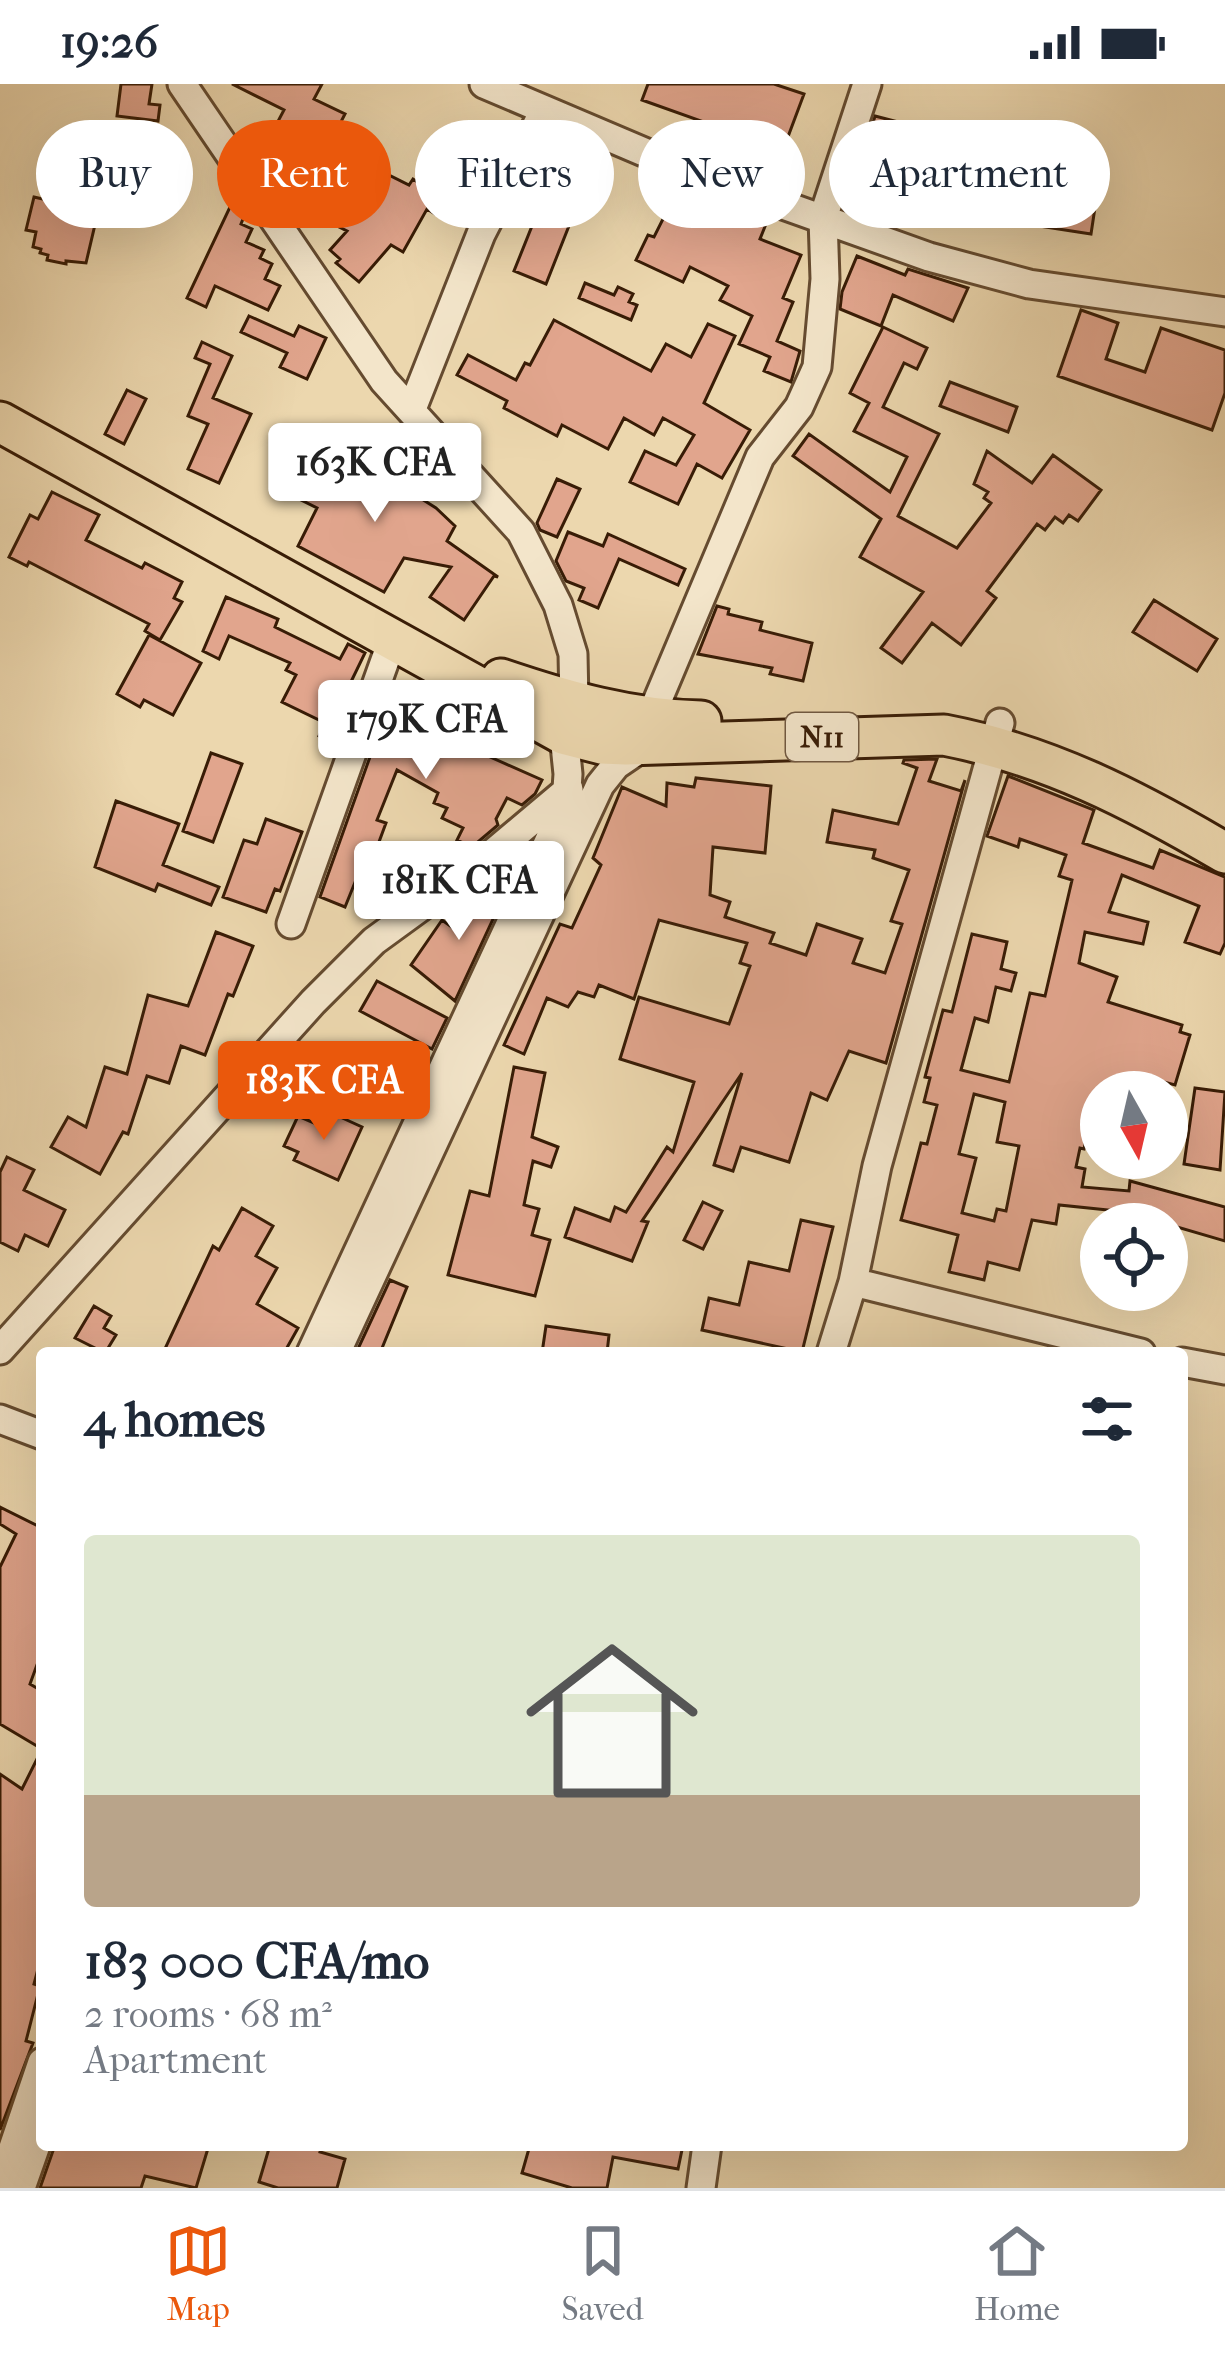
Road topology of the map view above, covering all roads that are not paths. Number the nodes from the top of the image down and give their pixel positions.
1 (182, 84) edge
2 (484, 84) edge
3 (867, 84) edge
4 (544, 111) junction
5 (823, 218) junction
6 (1225, 312) edge
7 (412, 410) junction
8 (0, 422) edge
9 (405, 644) junction
10 (569, 719) junction
11 (649, 725) junction
12 (997, 734) junction
13 (569, 788) junction
14 (1225, 831) edge
15 (1225, 853) edge
16 (481, 863) junction
17 (528, 889) junction
18 (290, 924) dead end
19 (853, 1282) junction
20 (314, 1347) edge
21 (339, 1347) edge
22 (833, 1347) edge
23 (1117, 1347) edge
24 (0, 1350) edge
25 (1188, 1363) edge
26 (1225, 1370) edge
27 (0, 1419) edge
28 (36, 1433) edge
29 (36, 2080) edge
30 (36, 2145) edge
31 (706, 2151) edge
32 (0, 2186) edge
33 (21, 2188) edge
34 (701, 2188) edge

1 - 7 street
2 - 4 street
3 - 5 street
4 - 5 street
4 - 7 street
5 - 6 street
5 - 11 street
7 - 10 street
8 - 9 highway, N11
9 - 10 highway, N11
9 - 18 street
10 - 11 highway, N11
10 - 13 street
11 - 12 highway, N11
11 - 21 street
12 - 14 highway, N11
12 - 15 highway, N11
12 - 19 street
13 - 16 street
13 - 17 street
16 - 17 street
16 - 24 street
17 - 20 street
19 - 22 street
19 - 23 street
25 - 26 street
27 - 28 street
29 - 32 street
30 - 33 street
31 - 34 street

